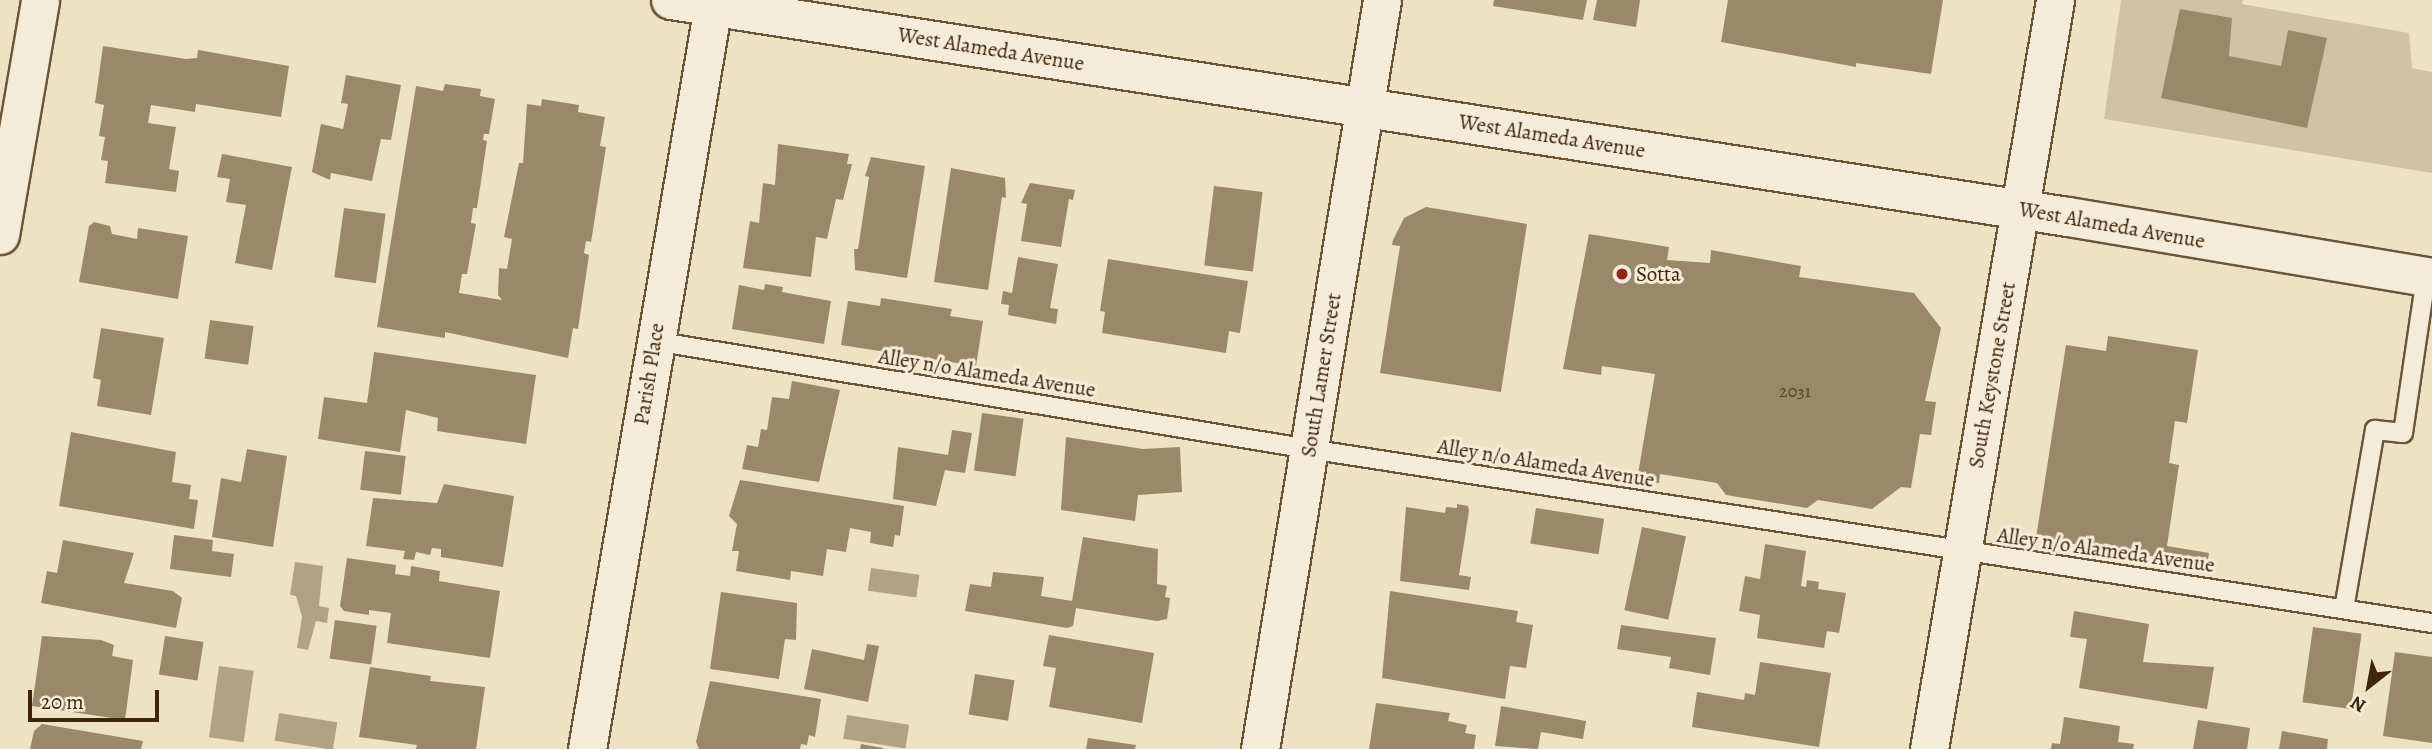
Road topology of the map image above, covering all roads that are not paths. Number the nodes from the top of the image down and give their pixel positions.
1 (40, 0) edge
2 (671, 0) edge
3 (1382, 0) edge
4 (2055, 0) edge
5 (713, 3) edge
6 (1365, 108) junction
7 (2021, 209) junction
8 (0, 235) edge
9 (2429, 277) edge
10 (654, 341) junction
11 (1308, 449) junction
12 (1961, 551) junction
13 (2344, 609) junction
14 (2432, 623) edge
15 (587, 749) edge
16 (1260, 749) edge
17 (1929, 749) edge

1 - 8 street
2 - 5 main road, West Alameda Avenue
3 - 6 street, South Lamer Street
4 - 7 street, South Keystone Street
5 - 6 main road, West Alameda Avenue
5 - 10 street, Parish Place
6 - 7 main road, West Alameda Avenue
6 - 11 street, South Lamer Street
7 - 9 main road, West Alameda Avenue
7 - 12 street, South Keystone Street
9 - 13 lane
10 - 11 lane, Alley n/o Alameda Avenue
10 - 15 street, Parish Place
11 - 12 lane, Alley n/o Alameda Avenue
11 - 16 street, South Lamer Street
12 - 13 lane, Alley n/o Alameda Avenue
12 - 17 street, South Keystone Street
13 - 14 lane, Alley n/o Alameda Avenue

